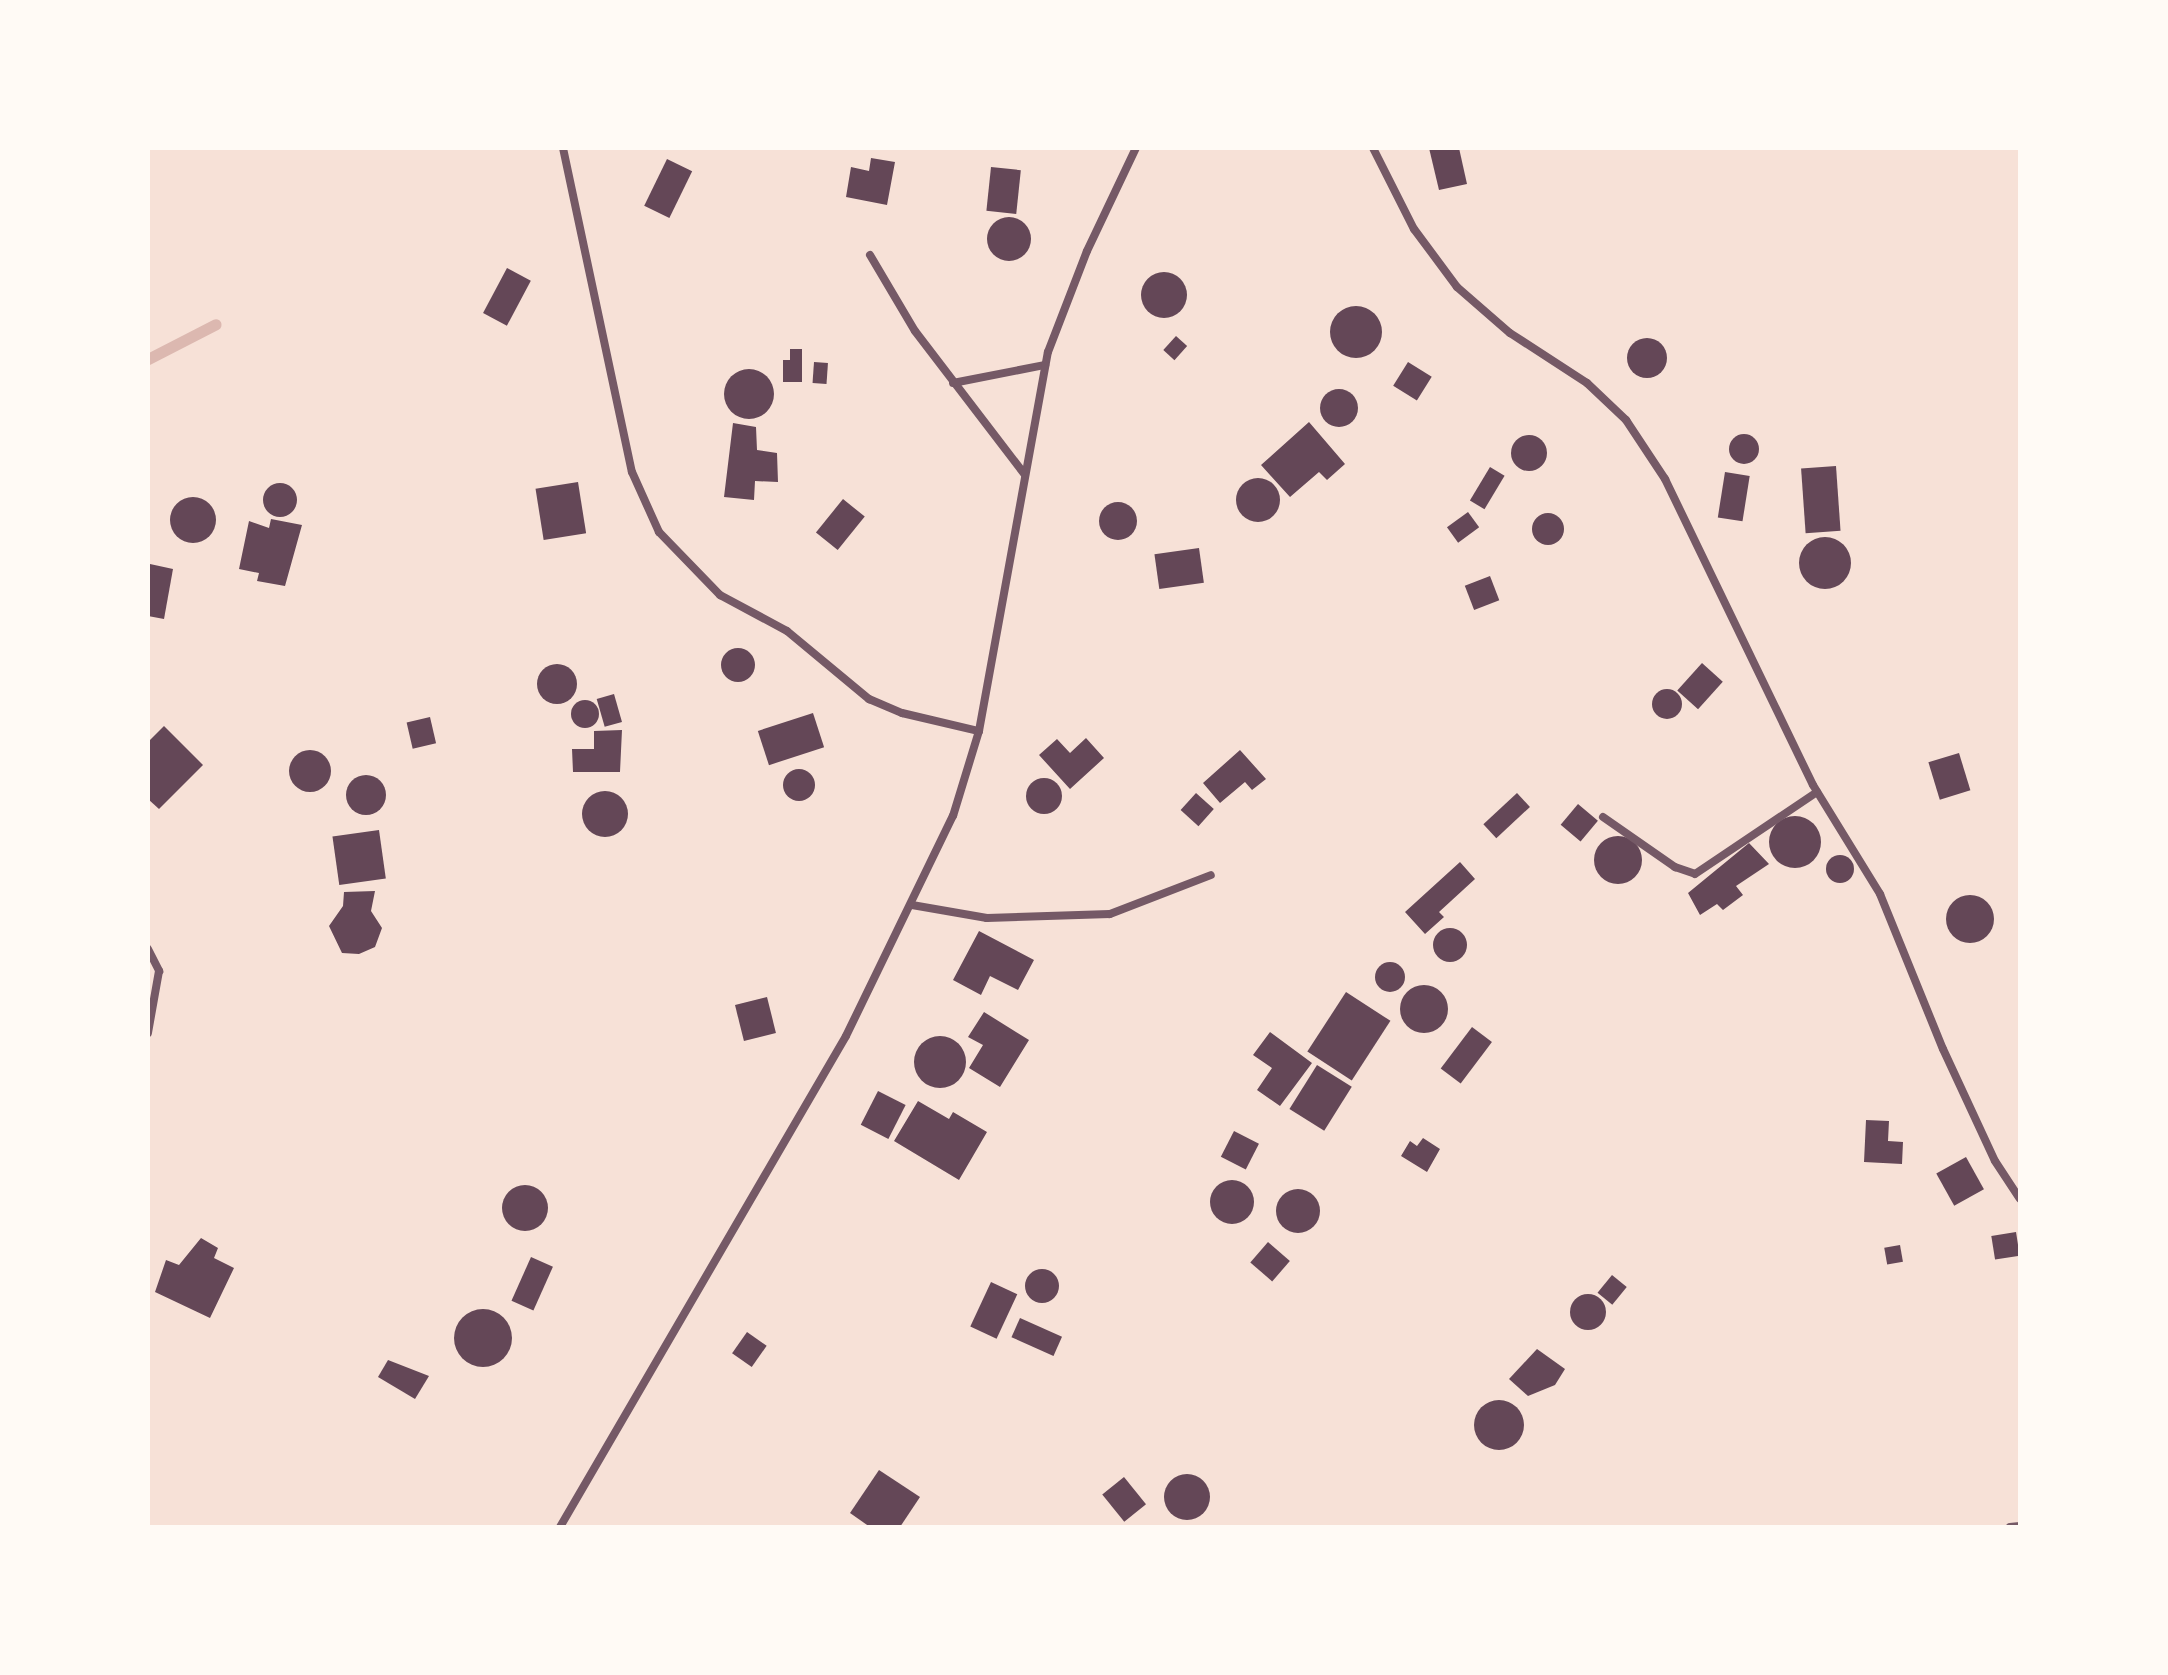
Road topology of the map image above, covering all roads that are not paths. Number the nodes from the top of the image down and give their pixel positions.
1 (563, 148) edge
2 (1136, 148) edge
3 (1373, 148) edge
4 (870, 255) dead end
5 (1045, 365) junction
6 (953, 383) junction
7 (1025, 475) junction
8 (979, 731) junction
9 (1817, 792) junction
10 (1603, 817) dead end
11 (1211, 875) dead end
12 (912, 905) junction
13 (148, 949) edge
14 (148, 1033) edge
15 (2020, 1199) edge
16 (2020, 1526) edge
17 (560, 1527) edge
18 (2010, 1527) edge

1 - 8 street
2 - 5 street
3 - 9 street
4 - 6 street
5 - 6 street
5 - 7 street
6 - 7 street
7 - 8 street
8 - 12 street
9 - 10 street
9 - 15 street
11 - 12 street
12 - 17 street
13 - 14 street
16 - 18 street

